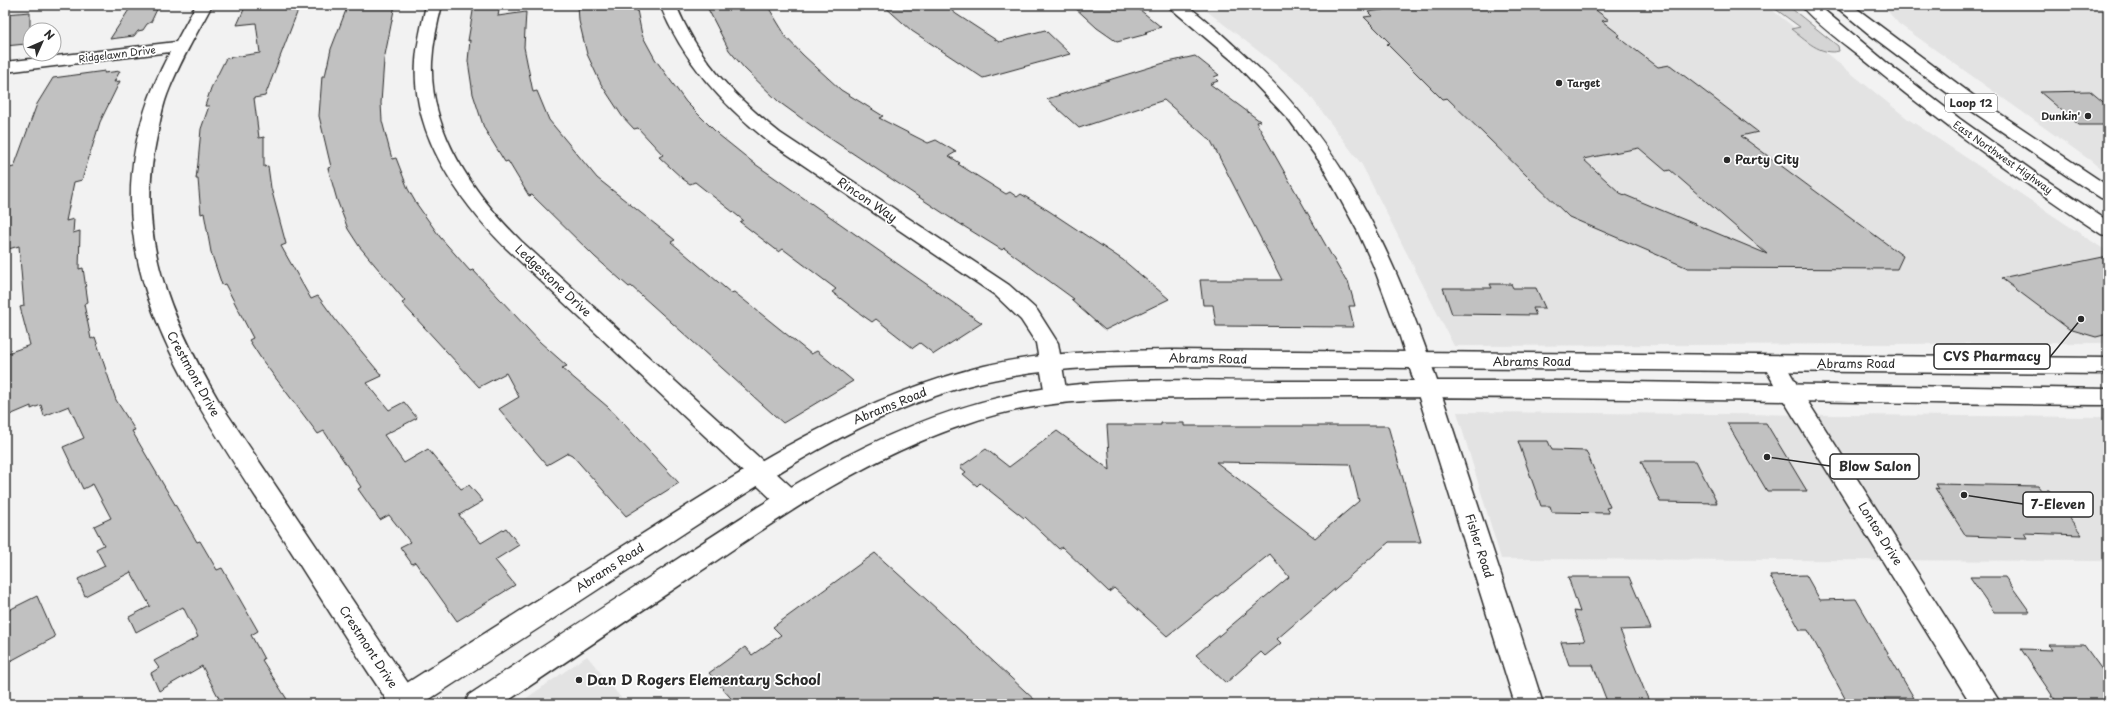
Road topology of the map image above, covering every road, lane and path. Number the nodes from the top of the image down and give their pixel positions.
1 (204, 5) edge
2 (434, 5) edge
3 (668, 5) edge
4 (1175, 5) edge
5 (1799, 5) edge
6 (1809, 5) edge
7 (1842, 5) edge
8 (1855, 5) edge
9 (1825, 19) junction
10 (1871, 28) junction
11 (182, 46) junction
12 (1866, 54) junction
13 (1909, 56) junction
14 (1880, 66) junction
15 (5, 68) edge
16 (2108, 194) edge
17 (2108, 230) edge
18 (1420, 361) junction
19 (1052, 363) junction
20 (1774, 364) junction
21 (2108, 366) edge
22 (1429, 389) junction
23 (1790, 393) junction
24 (1056, 395) junction
25 (2108, 397) edge
26 (903, 399) junction
27 (919, 431) junction
28 (759, 472) junction
29 (788, 499) junction
30 (402, 703) edge
31 (479, 704) edge
32 (1529, 704) edge
33 (1987, 704) edge

1 - 11 street, Crestmont Drive
2 - 28 street, Ledgestone Drive
3 - 19 street, Rincon Way
4 - 18 street, Fisher Road
5 - 9 street
6 - 9 street, East Northwest Highway / Loop 12
7 - 10 street, Loop 12
8 - 10 street
9 - 12 street, East Northwest Highway / Loop 12
10 - 13 street, Loop 12
11 - 15 street, Ridgelawn Drive
11 - 30 street, Crestmont Drive
12 - 13 street
12 - 14 street, East Northwest Highway / Loop 12
13 - 14 street
13 - 16 street, Loop 12
14 - 17 street, East Northwest Highway / Loop 12
18 - 19 street, Abrams Road
18 - 20 street, Abrams Road
18 - 22 street, Fisher Road
19 - 24 street, Rincon Way
19 - 26 street, Abrams Road
20 - 21 street, Abrams Road
20 - 23 street, Lontos Drive
22 - 23 street
22 - 24 street
22 - 32 street, Fisher Road
23 - 25 street
23 - 33 street, Lontos Drive
24 - 27 street
26 - 27 street
26 - 28 street, Abrams Road
27 - 29 street
28 - 29 street, Ledgestone Drive
28 - 30 street, Abrams Road
29 - 31 street

